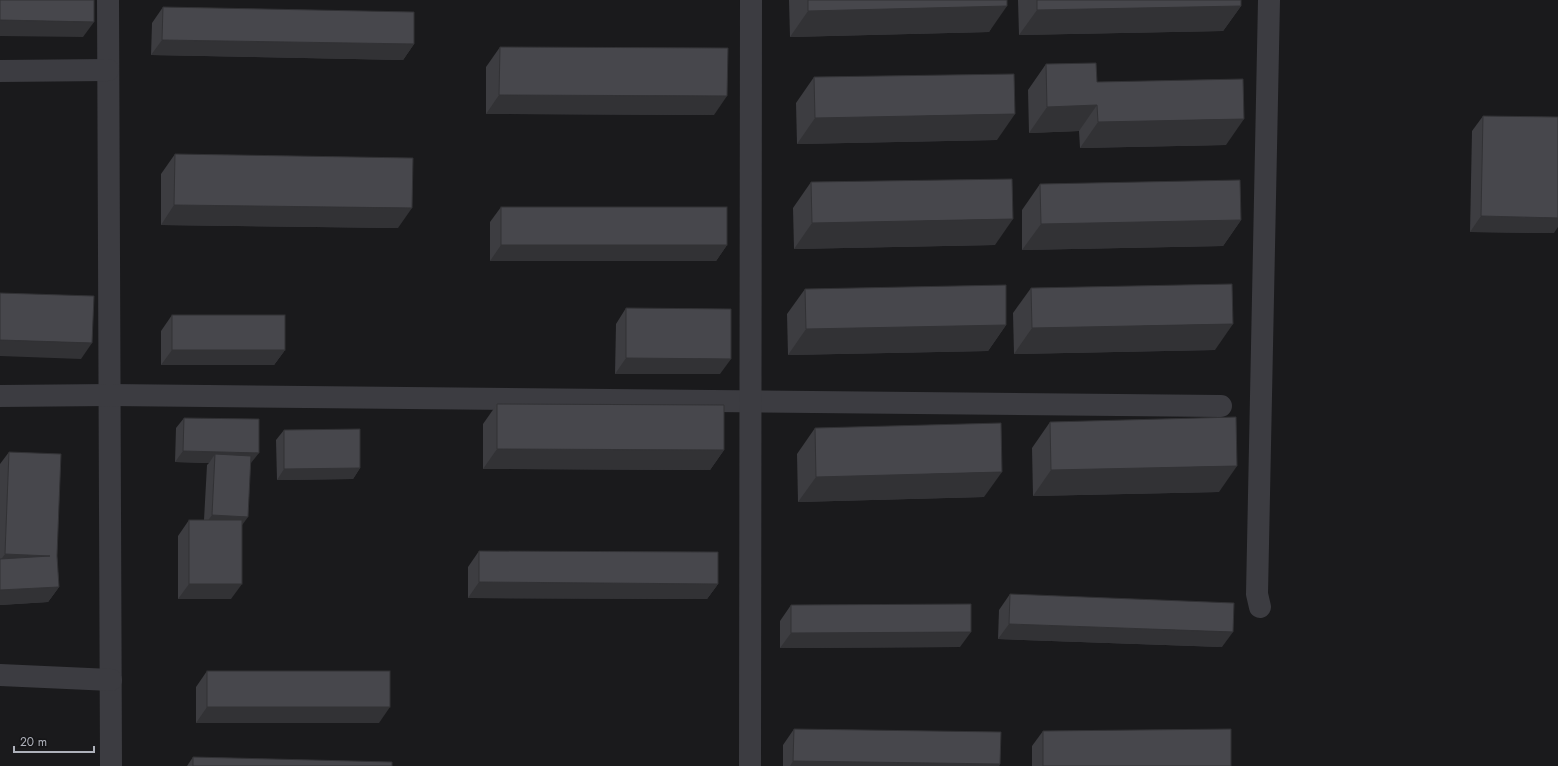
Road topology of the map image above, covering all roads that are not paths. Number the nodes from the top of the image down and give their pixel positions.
1 (108, 0) edge
2 (751, 0) edge
3 (1269, 0) edge
4 (108, 70) junction
5 (0, 71) edge
6 (110, 395) junction
7 (0, 396) edge
8 (751, 401) junction
9 (1221, 406) dead end
10 (1260, 607) dead end
11 (0, 674) edge
12 (111, 680) junction
13 (112, 766) edge
14 (750, 766) edge

1 - 4 street
2 - 8 street
3 - 10 street
4 - 5 street
4 - 6 street
6 - 7 street
6 - 8 street
6 - 12 street
8 - 9 street
8 - 14 street
11 - 12 street
12 - 13 street

